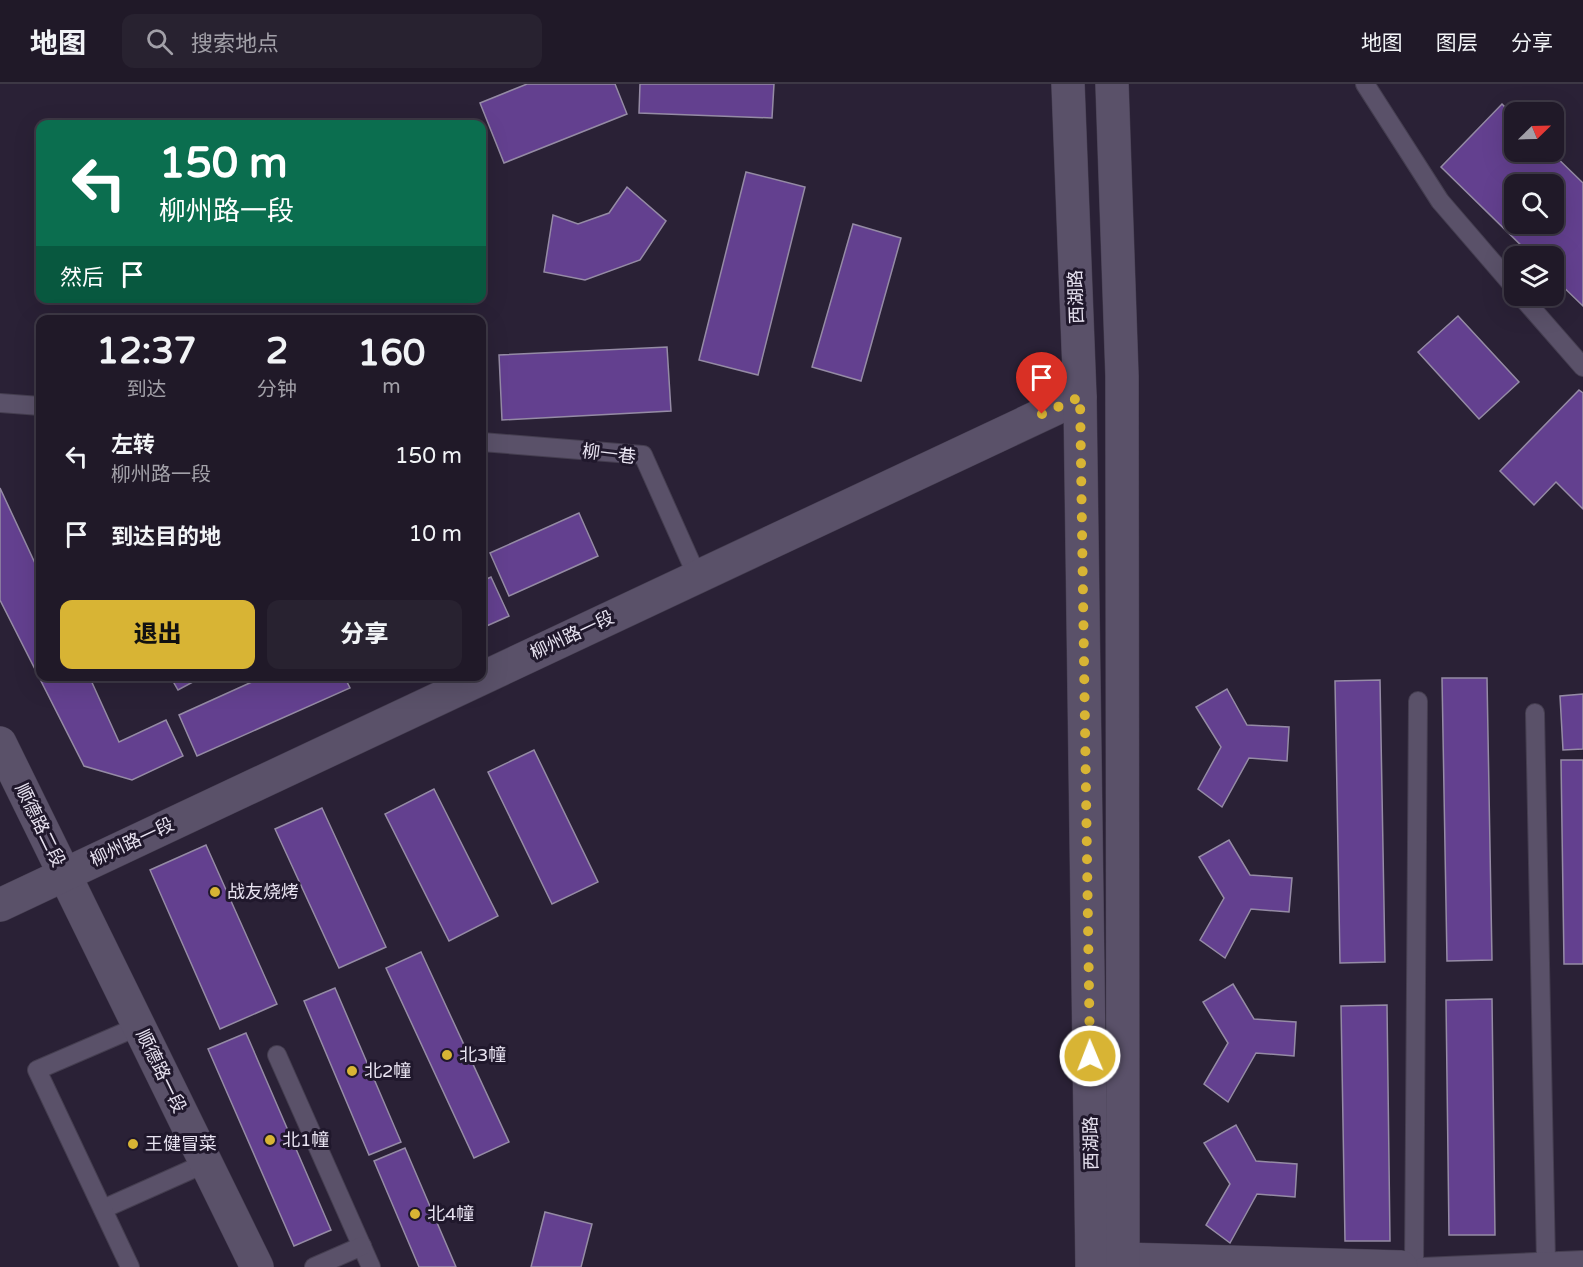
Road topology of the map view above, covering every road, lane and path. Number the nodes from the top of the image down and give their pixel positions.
1 (1068, 84) edge
2 (1112, 84) edge
3 (1365, 84) edge
4 (1504, 275) edge
5 (1530, 306) edge
6 (1583, 367) edge
7 (1080, 397) junction
8 (0, 403) edge
9 (36, 406) edge
10 (486, 442) edge
11 (698, 576) junction
12 (486, 676) edge
13 (475, 681) edge
14 (1418, 701) dead end
15 (1535, 713) dead end
16 (0, 743) edge
17 (64, 874) junction
18 (0, 905) edge
19 (139, 1026) junction
20 (277, 1055) dead end
21 (206, 1163) junction
22 (103, 1209) junction
23 (362, 1246) junction
24 (1583, 1260) edge
25 (1546, 1262) junction
26 (1123, 1263) edge
27 (130, 1267) edge
28 (257, 1267) edge
29 (314, 1267) edge
30 (371, 1267) edge
31 (1092, 1267) edge
32 (1401, 1267) edge
33 (1414, 1267) edge
34 (1422, 1267) edge

1 - 7 main road, 西湖路
2 - 26 main road, 西湖路
3 - 4 lane
5 - 6 lane
7 - 11 main road, 柳州路一段
7 - 31 main road, 西湖路
8 - 9 lane
10 - 11 lane, 柳一巷
11 - 12 main road, 柳州路一段
13 - 17 main road, 柳州路一段
14 - 33 lane
15 - 25 lane
16 - 17 main road, 顺德路二段
17 - 18 main road, 柳州路一段
17 - 19 main road, 顺德路一段
19 - 21 main road, 顺德路一段
19 - 22 lane
20 - 23 lane
21 - 22 lane
21 - 28 main road, 顺德路一段
22 - 27 lane
23 - 29 lane
23 - 30 lane
24 - 25 lane
25 - 34 lane
26 - 32 main road

